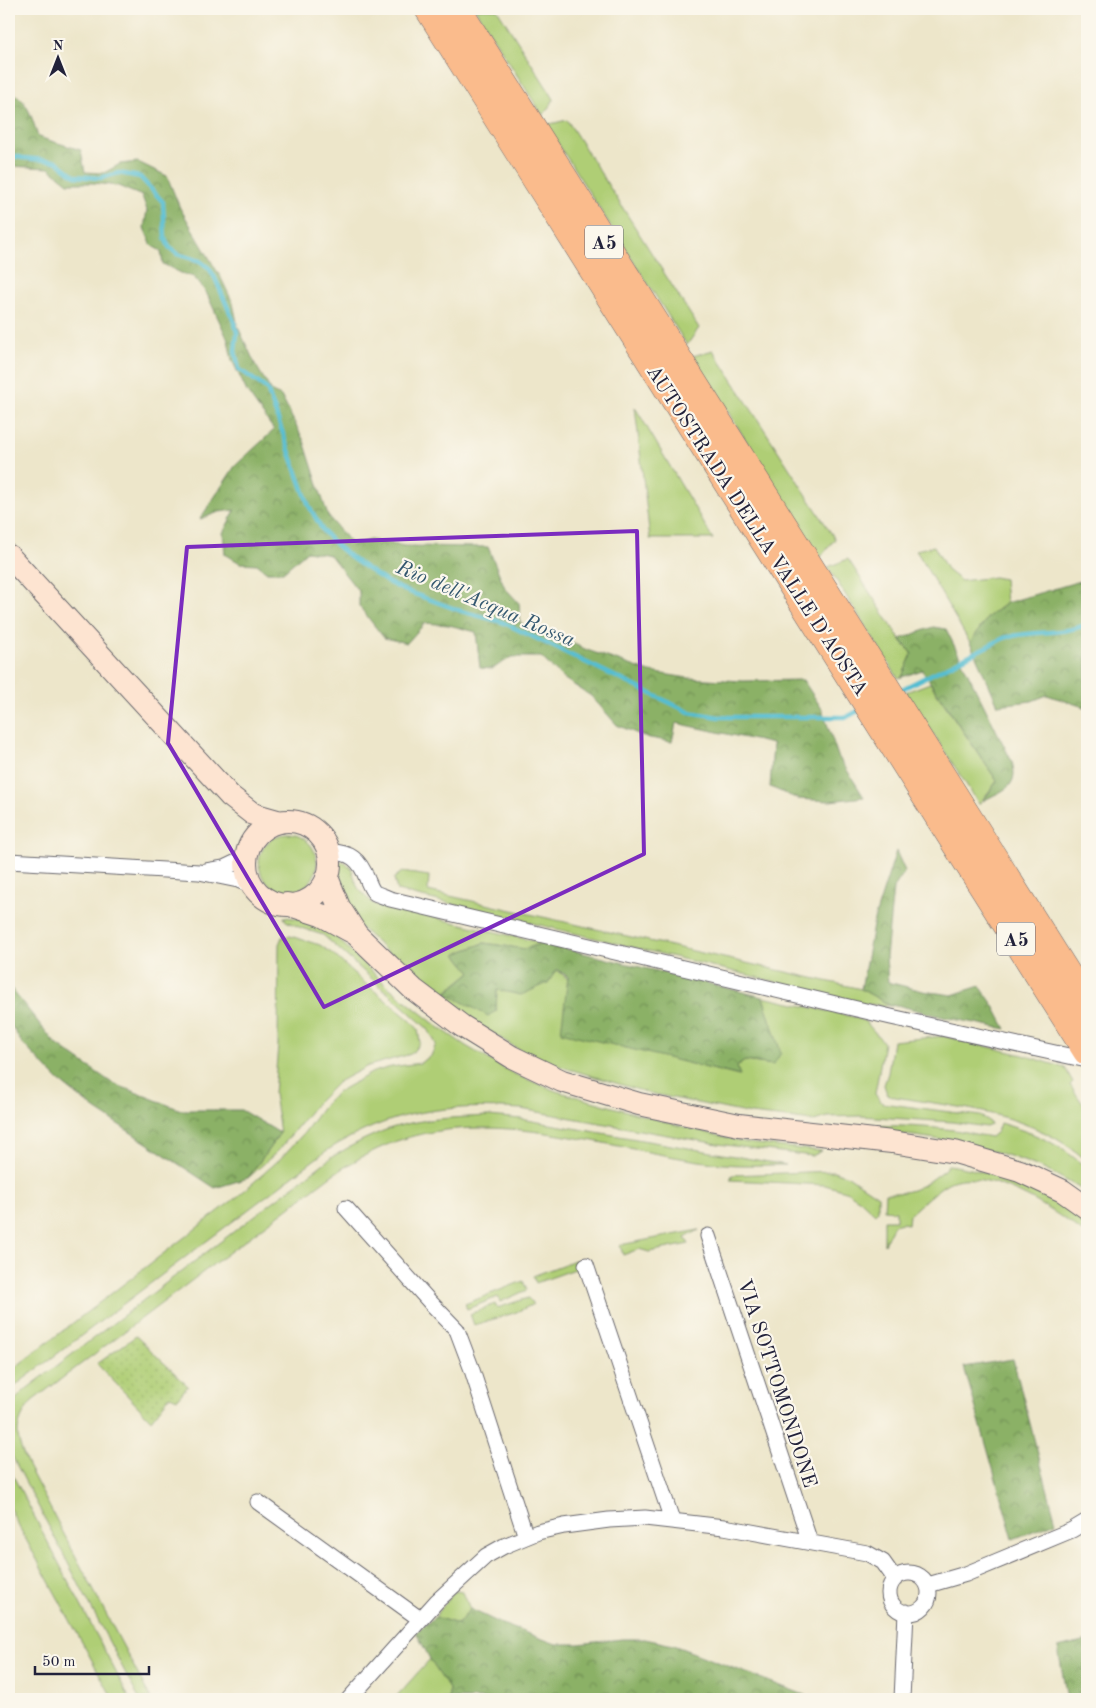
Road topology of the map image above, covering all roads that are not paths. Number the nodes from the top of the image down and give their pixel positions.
1 (429, 9) edge
2 (457, 9) edge
3 (521, 132) junction
4 (9, 556) edge
5 (230, 796) junction
6 (956, 821) junction
7 (281, 822) junction
8 (248, 851) junction
9 (328, 852) junction
10 (9, 861) edge
11 (199, 872) junction
12 (327, 877) junction
13 (254, 887) junction
14 (287, 904) junction
15 (356, 934) junction
16 (1087, 1006) edge
17 (1085, 1050) edge
18 (346, 1208) dead end
19 (1087, 1208) edge
20 (708, 1236) dead end
21 (586, 1265) dead end
22 (258, 1502) dead end
23 (672, 1520) junction
24 (1087, 1521) edge
25 (526, 1537) junction
26 (810, 1542) junction
27 (895, 1579) junction
28 (928, 1585) junction
29 (906, 1612) junction
30 (420, 1619) junction
31 (349, 1699) edge
32 (902, 1699) edge

1 - 3 highway, AUTOSTRADA DELLA VALLE D'AOSTA / A5
2 - 3 highway, AUTOSTRADA DELLA VALLE D'AOSTA / A5
3 - 6 highway, AUTOSTRADA DELLA VALLE D'AOSTA / A5
4 - 5 main road
5 - 7 main road
5 - 8 main road
6 - 16 highway, AUTOSTRADA DELLA VALLE D'AOSTA / A5
6 - 17 highway, AUTOSTRADA DELLA VALLE D'AOSTA / A5
7 - 8 main road
7 - 9 main road
8 - 11 street
8 - 13 main road
9 - 12 main road
9 - 17 street
10 - 11 street
11 - 13 street
12 - 14 main road
12 - 15 main road
13 - 14 main road
14 - 15 main road
15 - 19 main road
18 - 25 street
20 - 26 street, VIA SOTTOMONDONE
21 - 23 street
22 - 30 street
23 - 25 street
23 - 26 street
24 - 28 street
25 - 30 street
26 - 27 street
27 - 28 street
27 - 29 street
28 - 29 street
29 - 32 street
30 - 31 street

